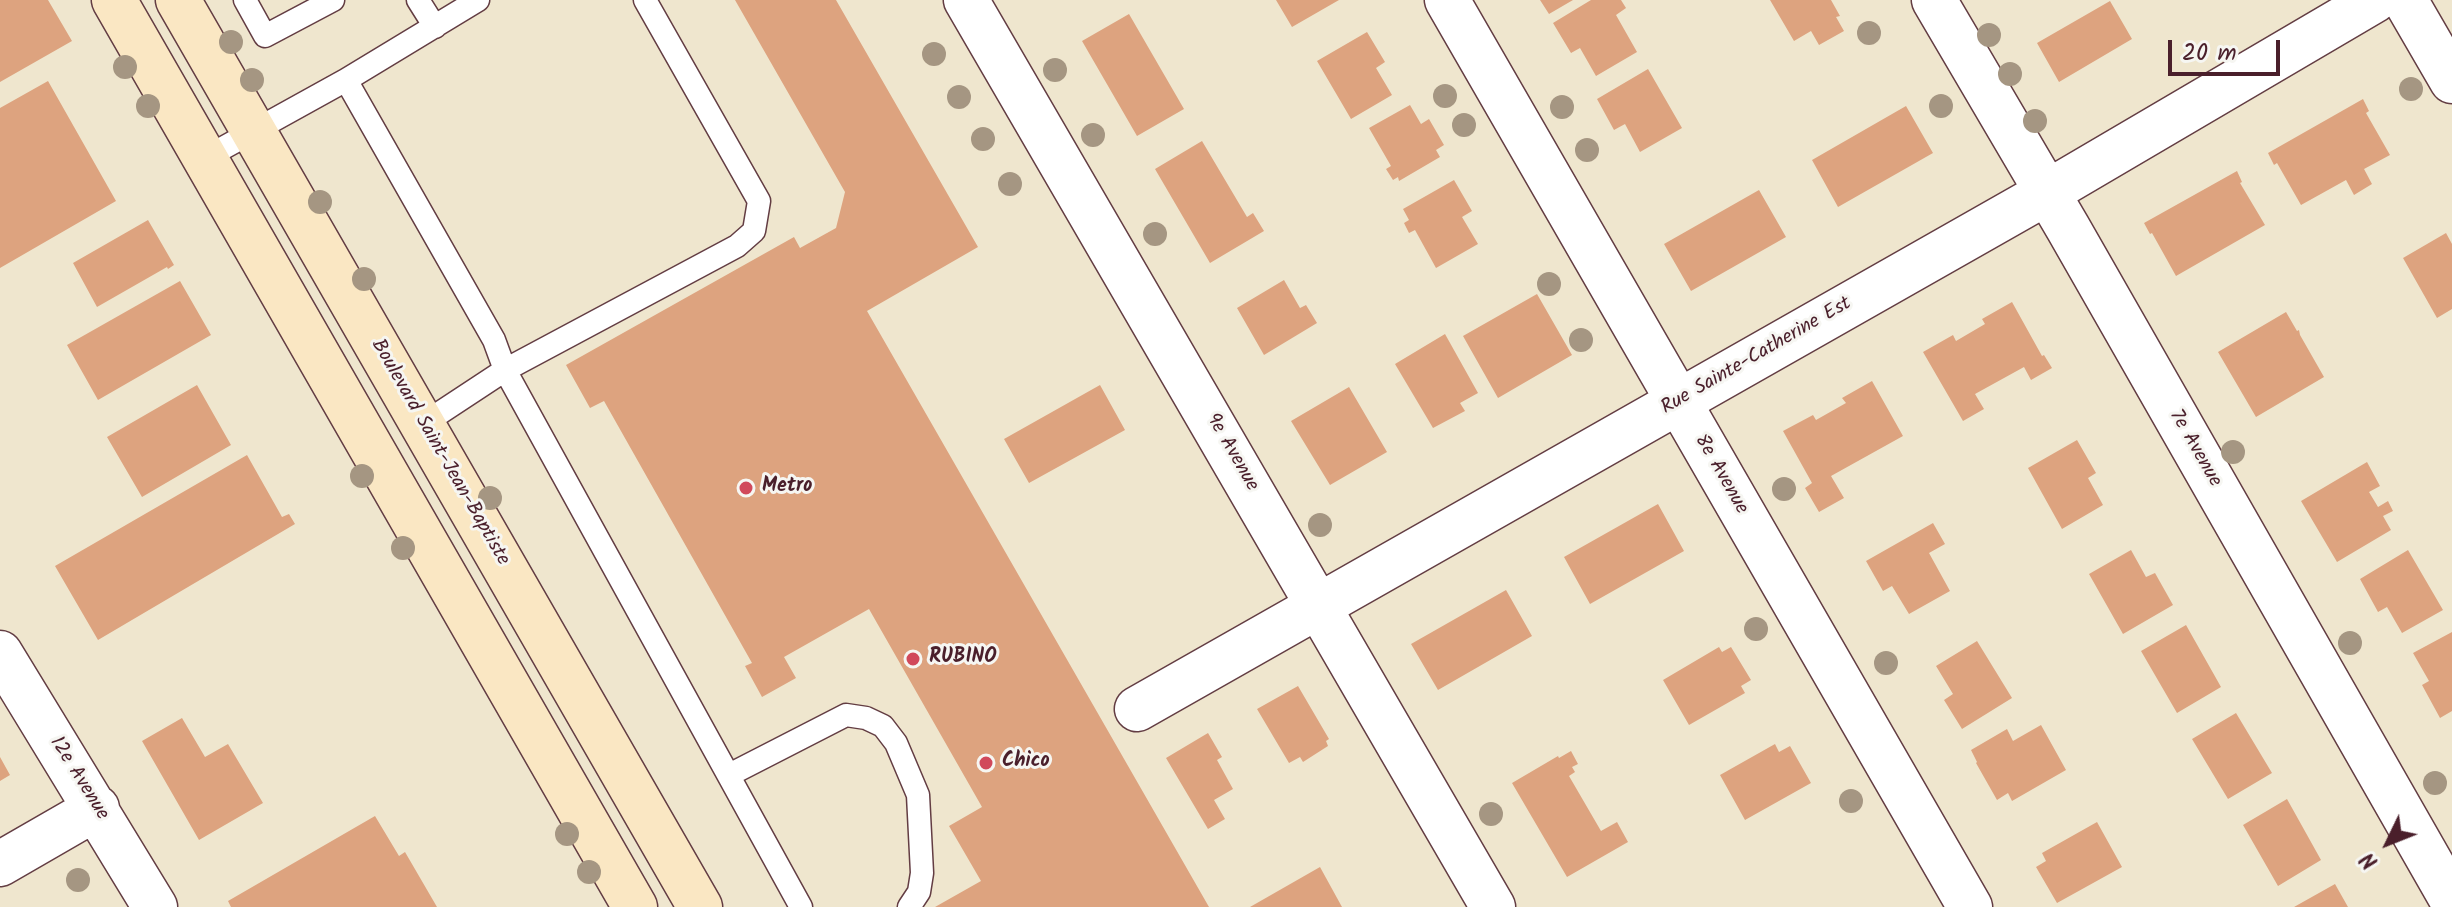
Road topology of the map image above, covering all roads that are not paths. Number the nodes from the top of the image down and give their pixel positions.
1 (114, 0) edge
2 (178, 0) edge
3 (245, 0) edge
4 (333, 0) edge
5 (418, 0) edge
6 (645, 0) edge
7 (966, 0) edge
8 (1447, 0) edge
9 (1934, 0) edge
10 (2375, 0) edge
11 (2405, 0) edge
12 (474, 1) edge
13 (435, 27) junction
14 (346, 80) junction
15 (2452, 81) edge
16 (253, 131) junction
17 (205, 158) junction
18 (2048, 192) junction
19 (505, 370) junction
20 (1678, 402) junction
21 (423, 424) junction
22 (375, 454) junction
23 (1320, 605) junction
24 (0, 653) edge
25 (1137, 709) dead end
26 (729, 775) junction
27 (97, 808) junction
28 (0, 864) edge
29 (2452, 900) edge
30 (155, 907) edge
31 (635, 907) edge
32 (700, 907) edge
33 (801, 907) edge
34 (909, 907) edge
35 (1493, 907) edge
36 (1970, 907) edge

1 - 17 main road
2 - 16 main road, Boulevard Saint-Jean-Baptiste
3 - 4 lane
5 - 13 lane
6 - 19 lane
7 - 23 street, 9e Avenue
8 - 20 street, 8e Avenue
9 - 18 street, 7e Avenue
10 - 18 street, Rue Sainte-Catherine Est
11 - 15 street
12 - 13 lane
13 - 14 lane
14 - 16 lane
14 - 19 lane
16 - 17 lane
16 - 21 main road, Boulevard Saint-Jean-Baptiste
17 - 22 main road
18 - 20 street, Rue Sainte-Catherine Est
18 - 29 street, 7e Avenue
19 - 21 lane
19 - 26 lane
20 - 23 street, Rue Sainte-Catherine Est
20 - 36 street, 8e Avenue
21 - 22 main road
21 - 32 main road, Boulevard Saint-Jean-Baptiste
22 - 31 main road
23 - 25 street, Rue Sainte-Catherine Est
23 - 35 street, 9e Avenue
24 - 27 street, 12e Avenue
26 - 33 lane
26 - 34 lane
27 - 28 street
27 - 30 street, 12e Avenue

